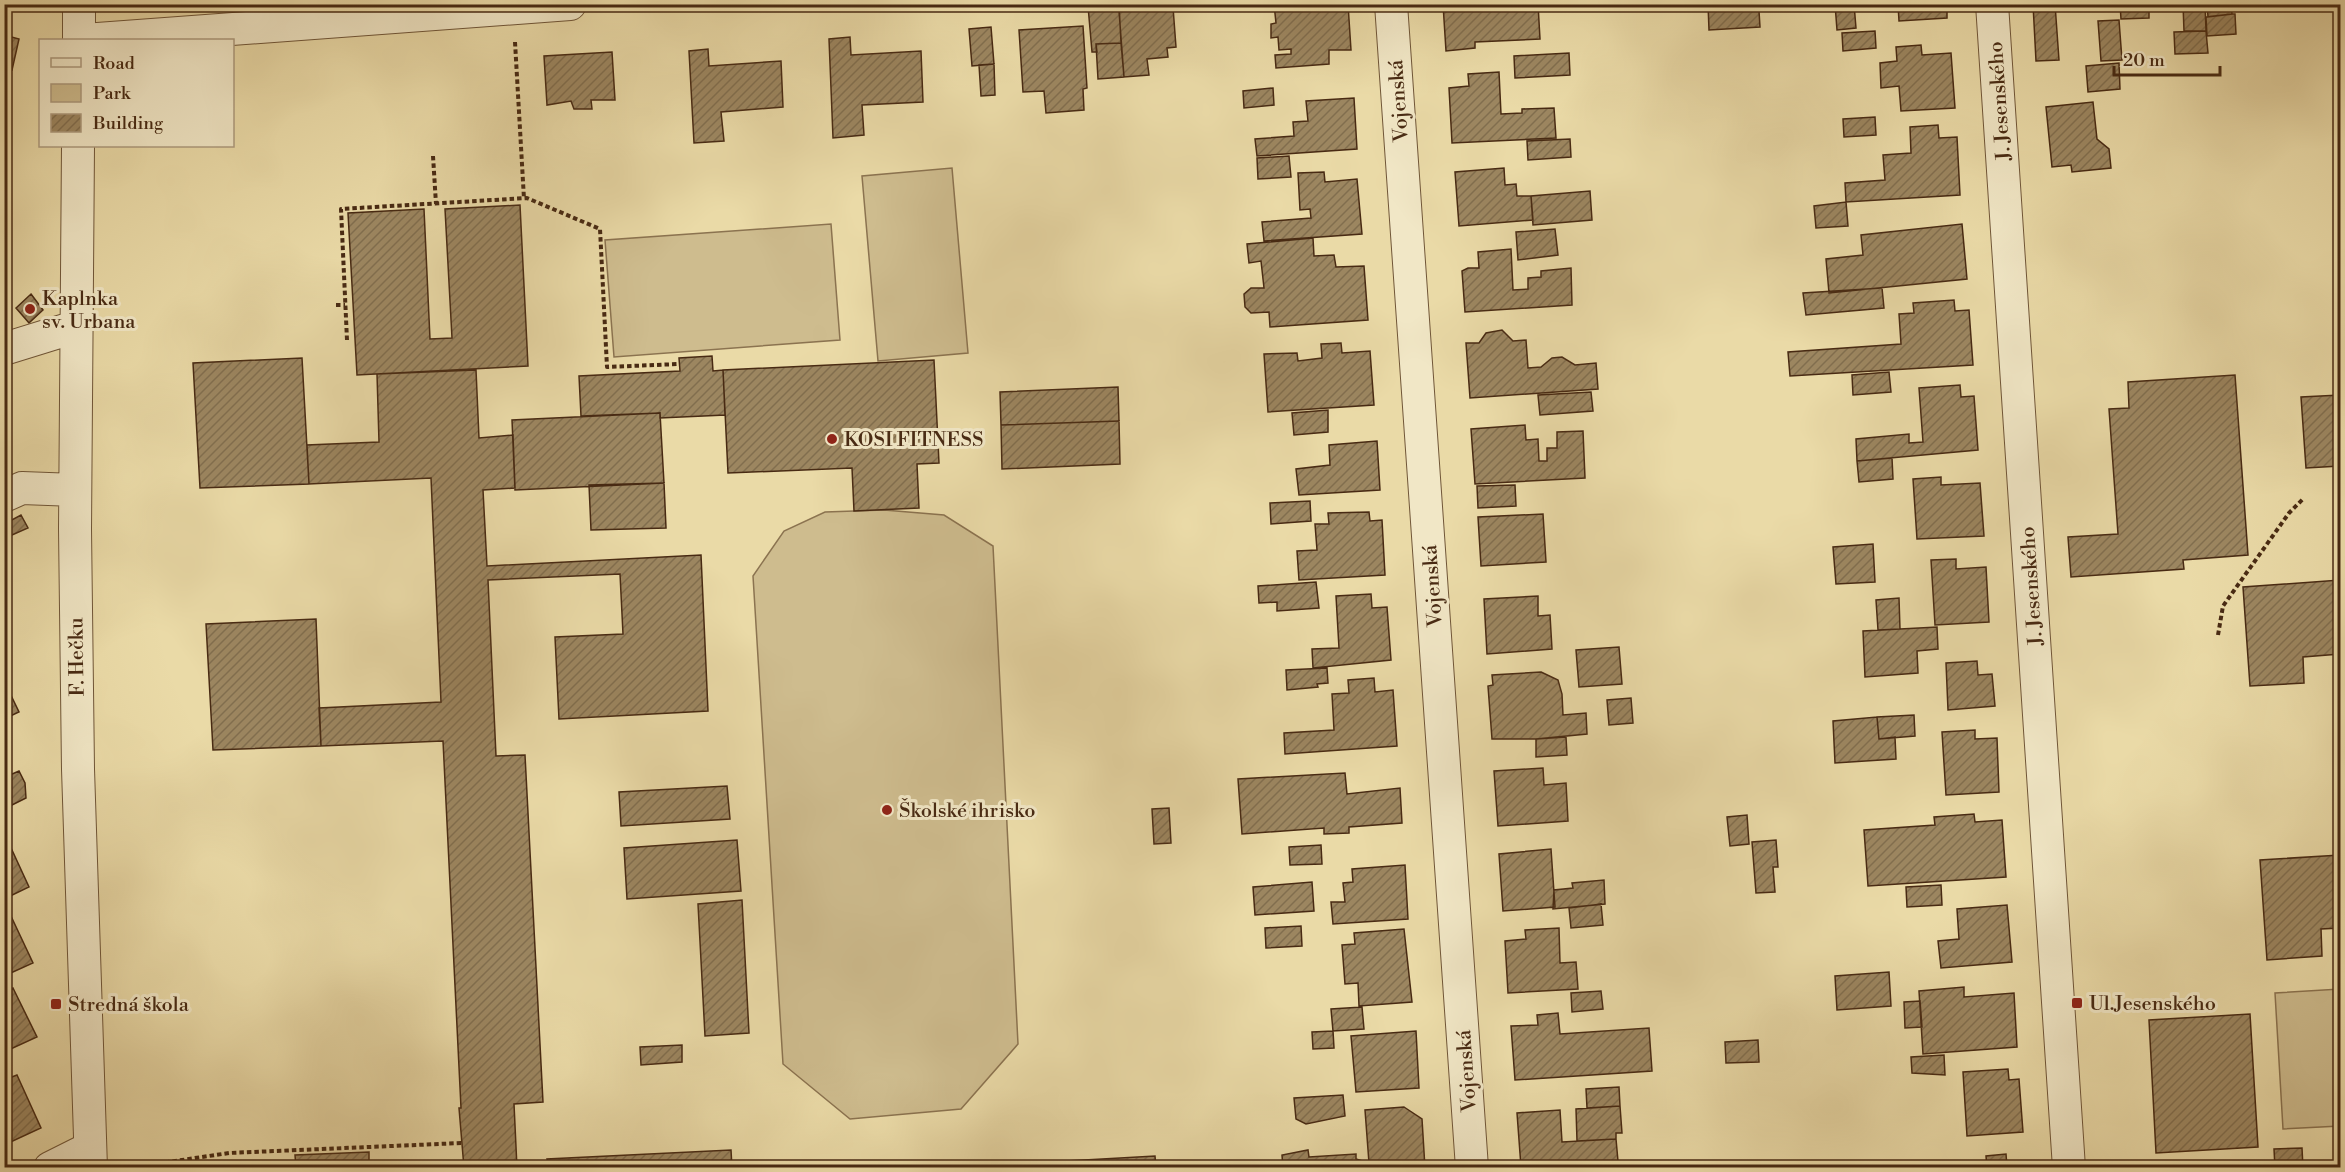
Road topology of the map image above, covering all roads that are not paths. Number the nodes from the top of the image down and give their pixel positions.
1 (80, 4) edge
2 (570, 4) edge
3 (1391, 4) edge
4 (1992, 4) edge
5 (82, 39) edge
6 (96, 39) edge
7 (78, 147) edge
8 (75, 327) junction
9 (4, 349) edge
10 (75, 490) junction
11 (4, 496) edge
12 (90, 1158) edge
13 (50, 1167) edge
14 (1472, 1167) edge
15 (2069, 1167) edge

1 - 5 street
2 - 6 street
3 - 14 street, Vojenská
4 - 15 street, J. Jesenského
7 - 8 street, F. Hečku
8 - 9 street
8 - 10 street, F. Hečku
10 - 11 street
10 - 12 street, F. Hečku
12 - 13 street

